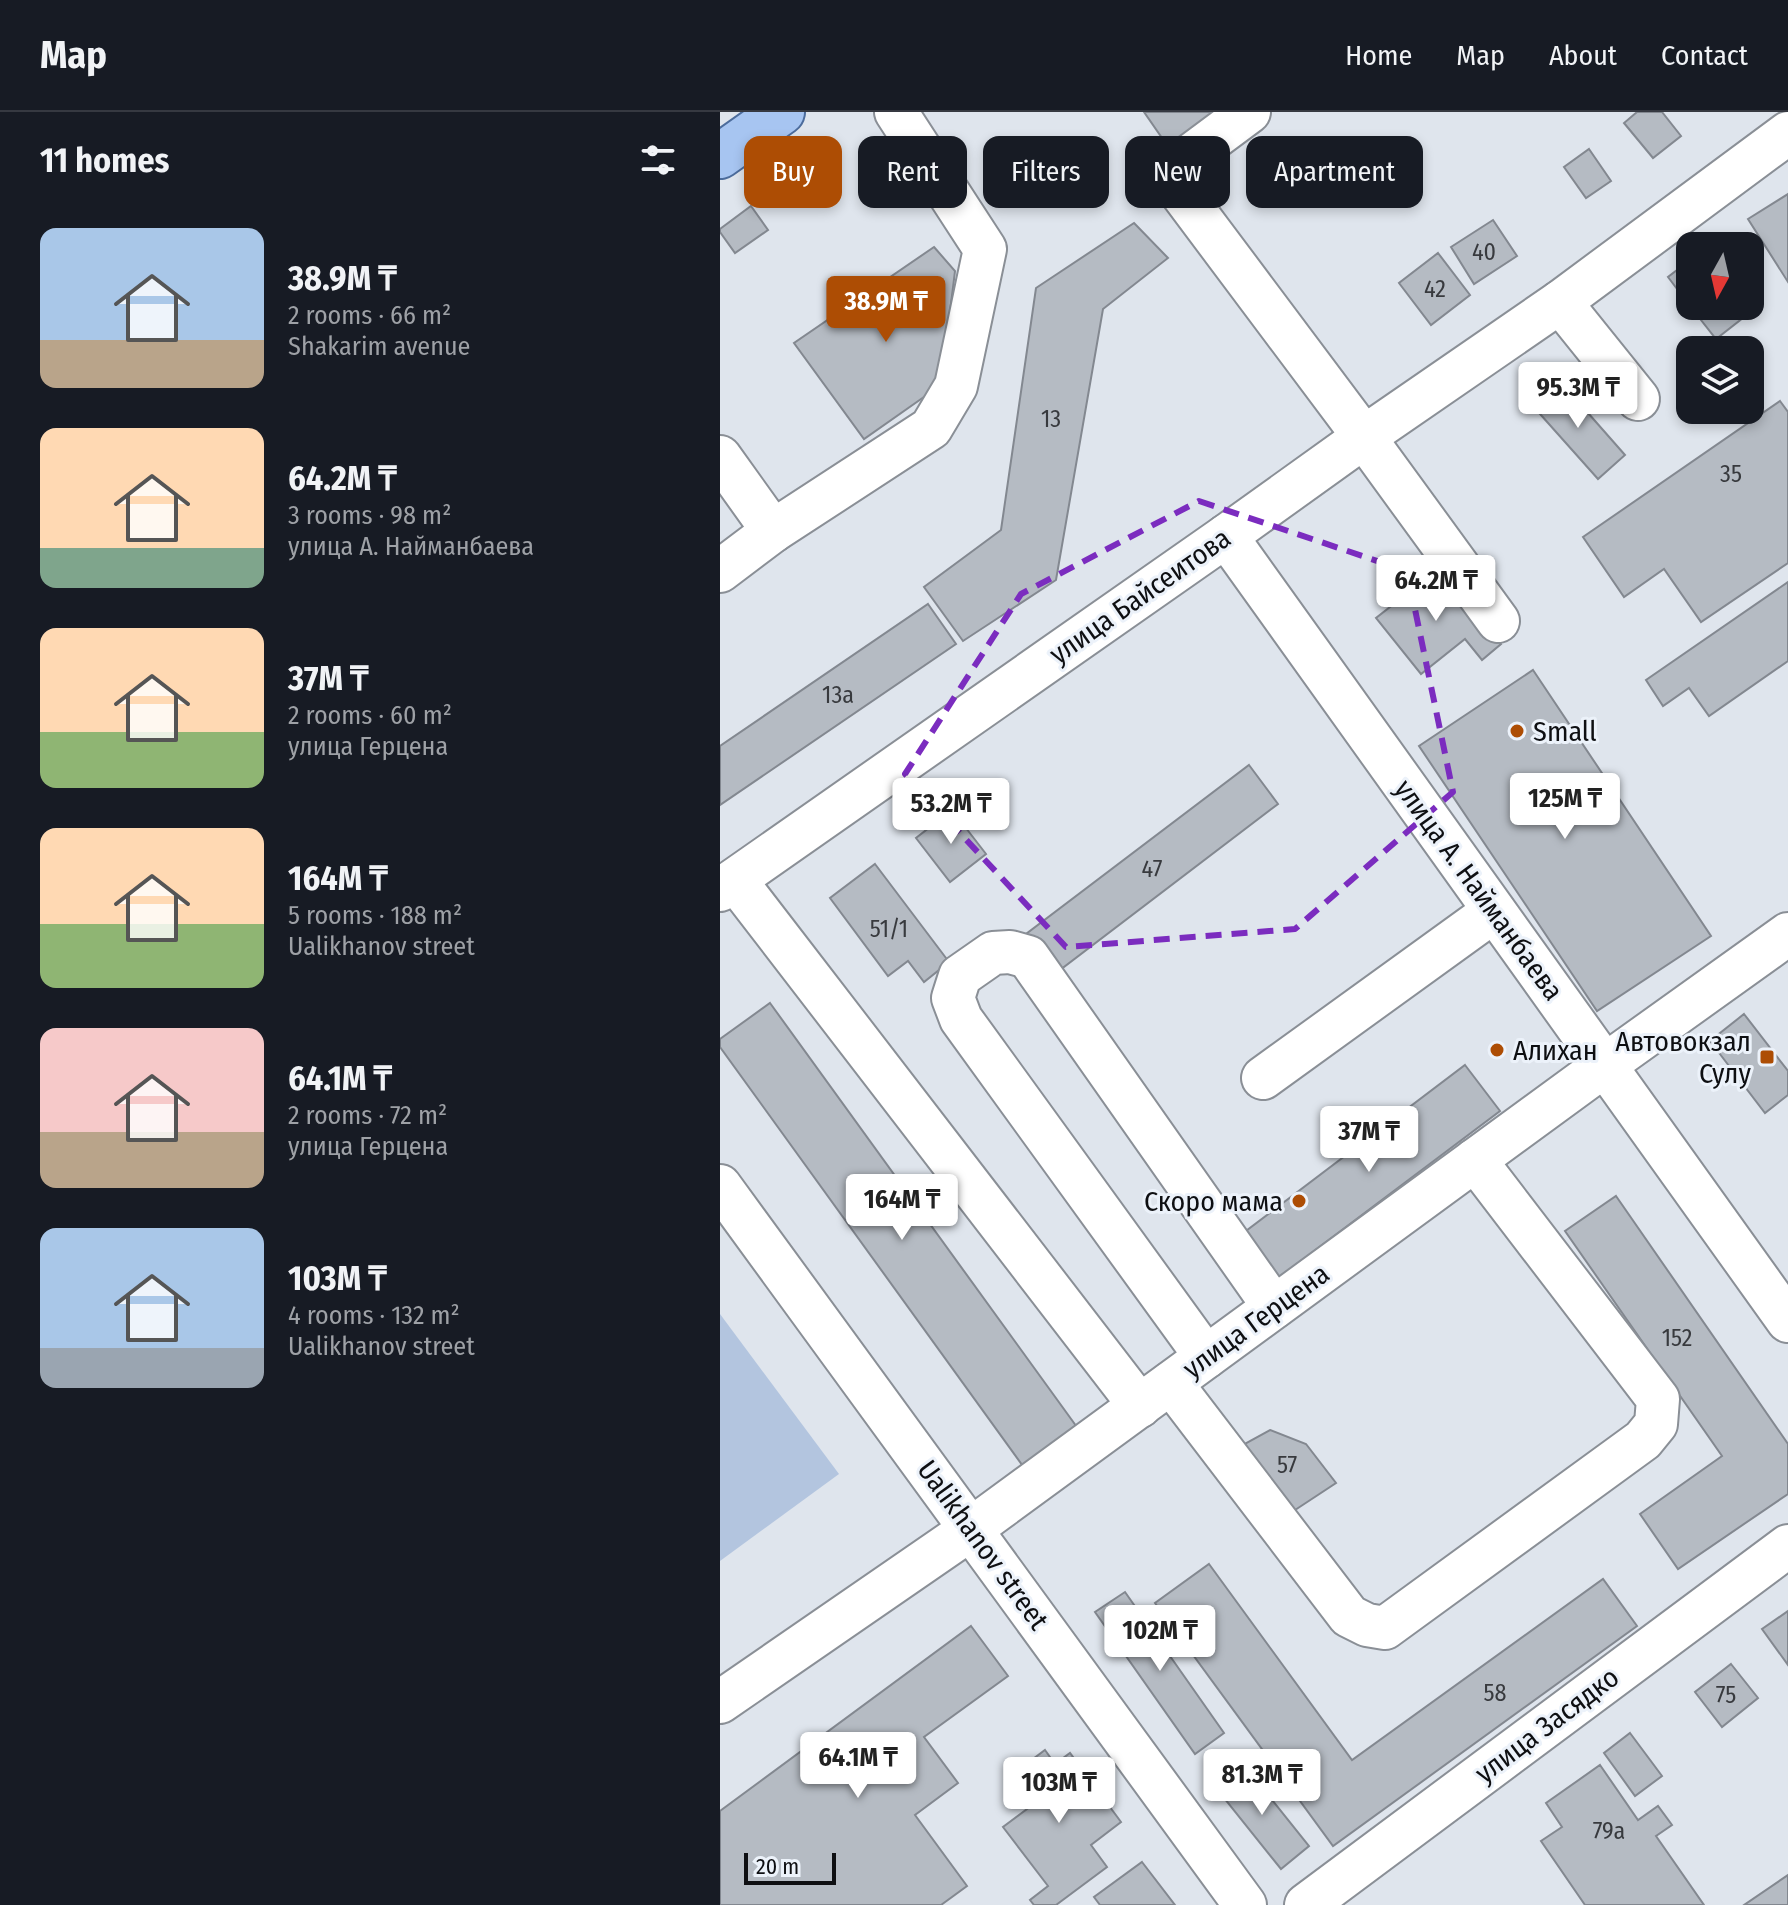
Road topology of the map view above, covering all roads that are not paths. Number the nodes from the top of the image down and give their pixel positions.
1 (782, 112) edge
2 (896, 112) edge
3 (1249, 112) edge
4 (1788, 133) edge
5 (720, 156) edge
6 (1560, 302) junction
7 (1638, 399) dead end
8 (1364, 437) junction
9 (720, 457) edge
10 (773, 531) junction
11 (1226, 536) junction
12 (720, 571) edge
13 (1498, 621) dead end
14 (727, 885) edge
15 (1494, 911) junction
16 (1788, 934) edge
17 (1605, 1065) junction
18 (1263, 1078) dead end
19 (1475, 1160) junction
20 (720, 1186) edge
21 (1274, 1307) junction
22 (1788, 1321) edge
23 (1206, 1357) junction
24 (1156, 1394) junction
25 (971, 1529) junction
26 (1788, 1546) edge
27 (720, 1702) edge
28 (1245, 1905) edge
29 (1306, 1905) edge

1 - 5 main road
2 - 10 street
3 - 8 street
4 - 6 street, улица Байсеитова
6 - 7 street
6 - 8 street, улица Байсеитова
8 - 11 street, улица Байсеитова
8 - 13 street
9 - 10 street
10 - 12 street
11 - 14 street, улица Байсеитова
11 - 15 street, улица А. Найманбаева
14 - 24 street
15 - 17 street, улица А. Найманбаева
15 - 18 street
16 - 17 street, улица Герцена
17 - 19 street, улица Герцена
17 - 22 street, улица А. Найманбаева
19 - 21 street, улица Герцена
19 - 24 street
20 - 25 street, Ualikhanov street
21 - 23 street, улица Герцена
21 - 23 street
23 - 24 street, улица Герцена
24 - 25 street, улица Герцена
25 - 27 street, улица Герцена
25 - 28 street, Ualikhanov street
26 - 29 street, улица Засядко

